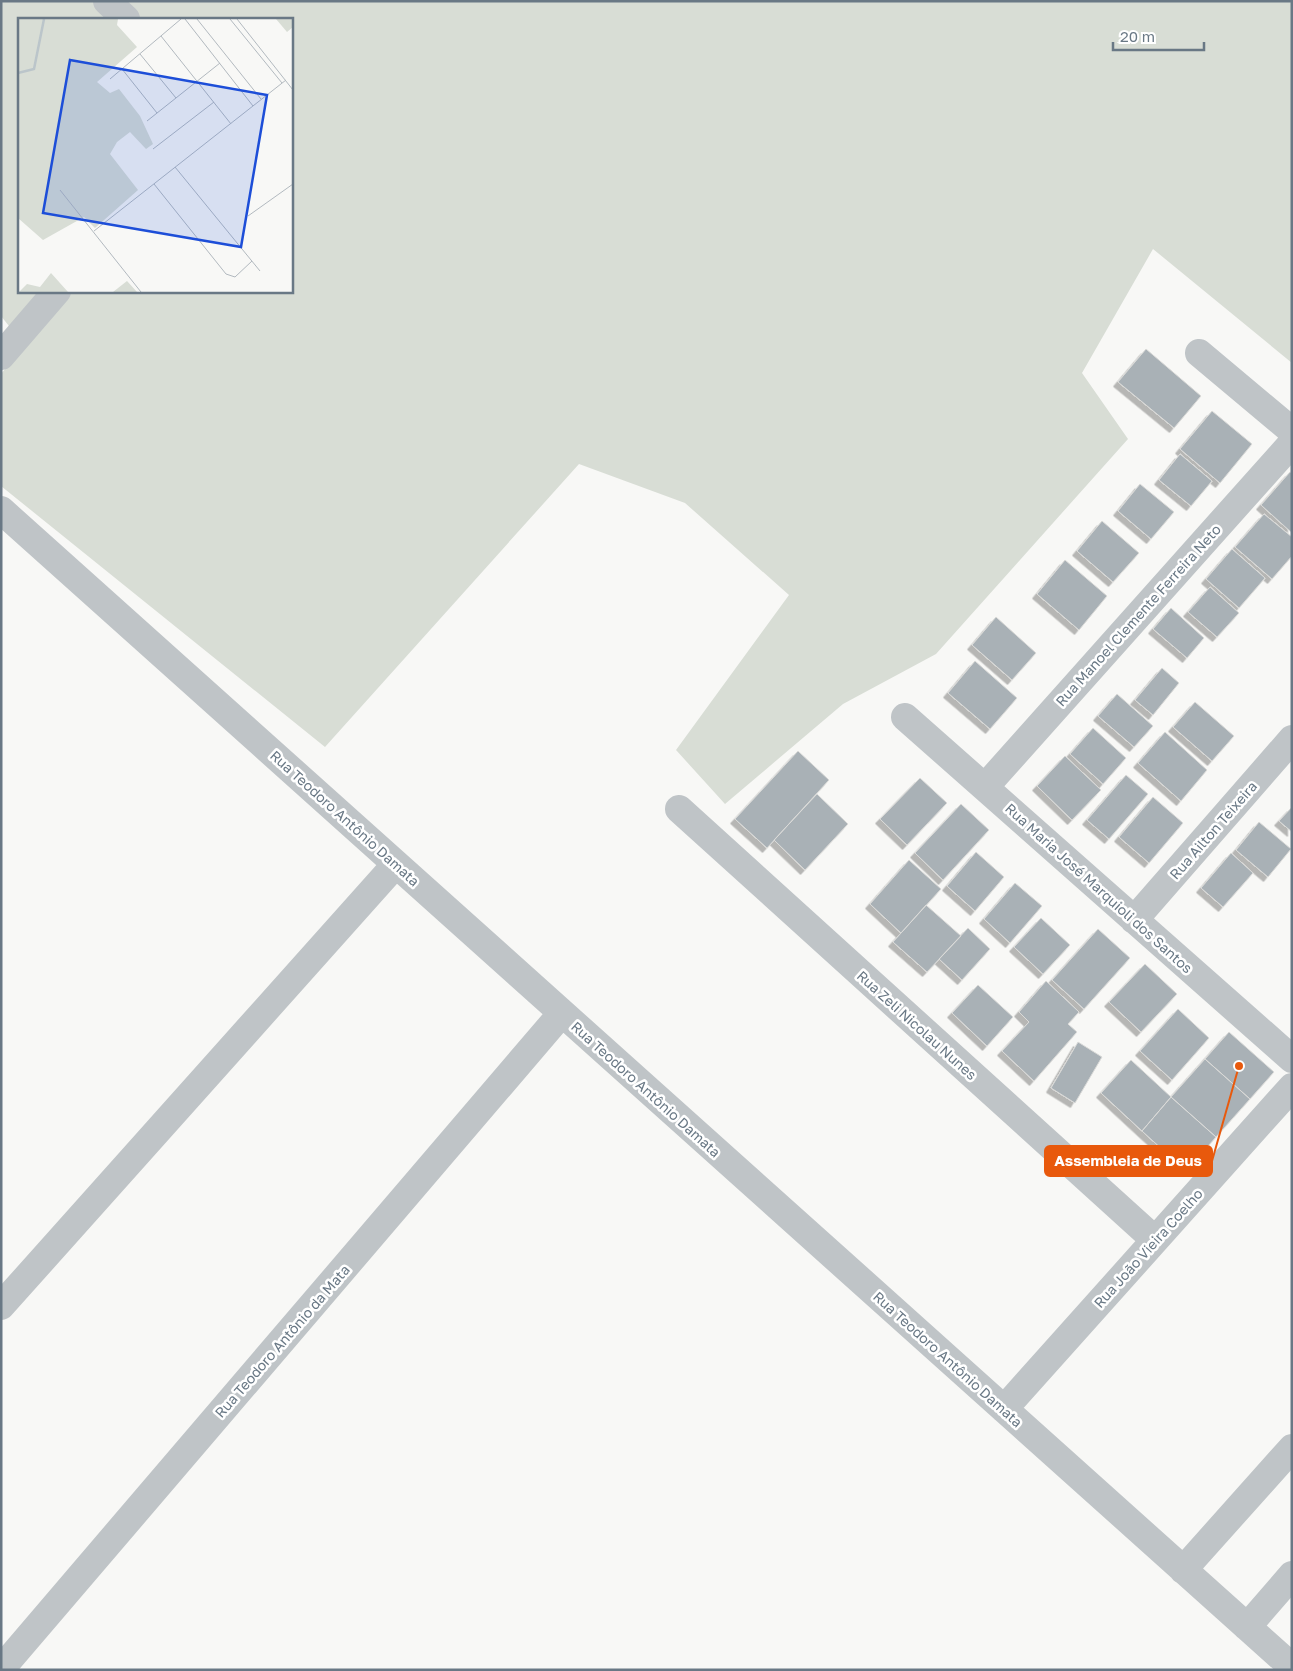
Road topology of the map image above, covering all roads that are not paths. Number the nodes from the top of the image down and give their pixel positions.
1 (106, 1) edge
2 (125, 18) edge
3 (56, 292) edge
4 (1199, 353) dead end
5 (1, 356) edge
6 (1292, 431) edge
7 (1292, 443) edge
8 (1, 510) edge
9 (905, 717) dead end
10 (1292, 739) edge
11 (985, 787) junction
12 (679, 809) dead end
13 (396, 864) junction
14 (1134, 920) junction
15 (562, 1013) junction
16 (1292, 1060) edge
17 (1292, 1087) edge
18 (1155, 1240) junction
19 (1, 1306) edge
20 (1004, 1409) junction
21 (1292, 1448) edge
22 (1184, 1570) junction
23 (1292, 1575) edge
24 (1247, 1626) junction
25 (1292, 1667) edge
26 (1, 1669) edge

1 - 2 street
3 - 5 street
4 - 6 street
7 - 11 street, Rua Manoel Clemente Ferreira Neto
8 - 13 street, Rua Teodoro Antônio Damata
9 - 11 street, Rua Maria José Marquioli dos Santos
10 - 14 street, Rua Ailton Teixeira
11 - 14 street, Rua Maria José Marquioli dos Santos
12 - 18 street, Rua Zeli Nicolau Nunes
13 - 15 street, Rua Teodoro Antônio Damata
13 - 19 street
14 - 16 street, Rua Maria José Marquioli dos Santos
15 - 20 street, Rua Teodoro Antônio Damata
15 - 26 street, Rua Teodoro Antônio da Mata
17 - 18 street, Rua João Vieira Coelho
18 - 20 street, Rua João Vieira Coelho
20 - 22 street, Rua Teodoro Antônio Damata
21 - 22 street
22 - 24 street, Rua Teodoro Antônio Damata
23 - 24 street
24 - 25 street, Rua Teodoro Antônio Damata

